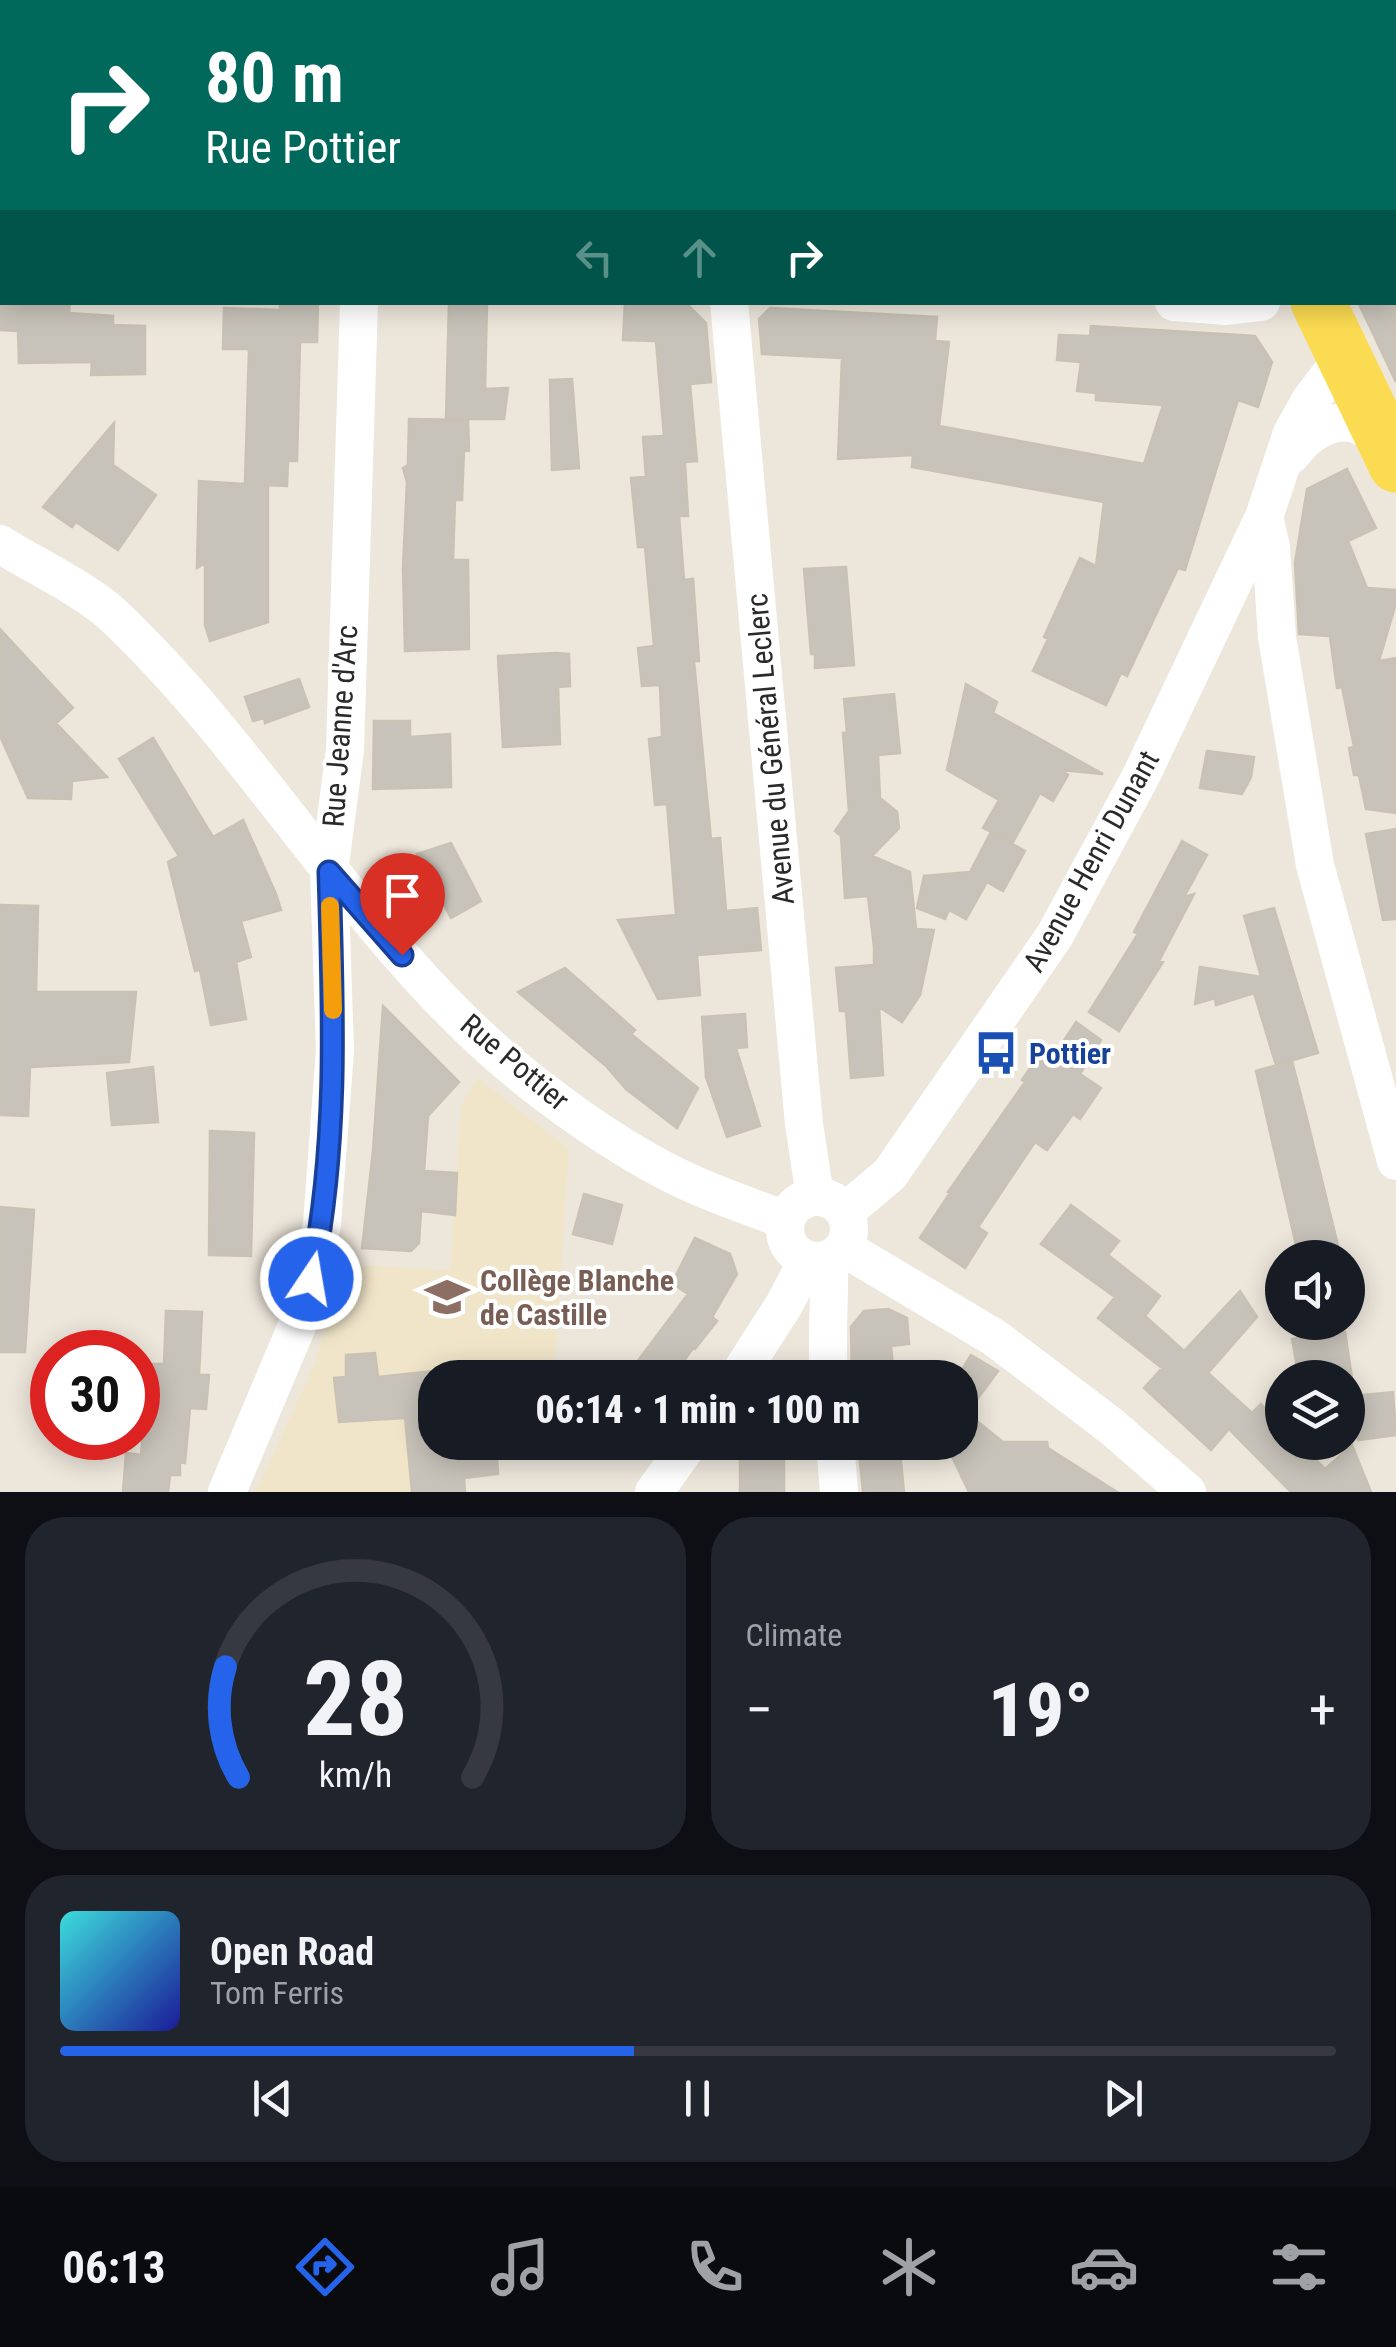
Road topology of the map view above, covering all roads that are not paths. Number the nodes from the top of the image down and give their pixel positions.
1 (359, 305) edge
2 (729, 305) edge
3 (1319, 305) edge
4 (1344, 356) junction
5 (1390, 453) edge
6 (1277, 473) junction
7 (1264, 518) junction
8 (0, 544) edge
9 (329, 872) junction
10 (1396, 1160) edge
11 (828, 1235) junction
12 (749, 1360) edge
13 (827, 1360) edge
14 (677, 1460) edge
15 (836, 1460) edge
16 (227, 1492) edge
17 (654, 1492) edge
18 (839, 1492) edge
19 (1188, 1492) edge

1 - 9 street, Rue Jeanne d'Arc
2 - 11 street, Avenue du Général Leclerc
3 - 4 main road
4 - 5 main road
4 - 6 street, Avenue Henri Dunant
5 - 6 street, Avenue Henri Dunant
6 - 7 street, Avenue Henri Dunant
7 - 10 street
7 - 11 street, Avenue Henri Dunant
8 - 9 street, Rue Pottier
9 - 11 street, Rue Pottier
9 - 16 street, Rue Jeanne d'Arc
11 - 12 street, Avenue Henri Dunant
11 - 13 street, Avenue du Général Leclerc
11 - 19 street
14 - 17 street
15 - 18 street

